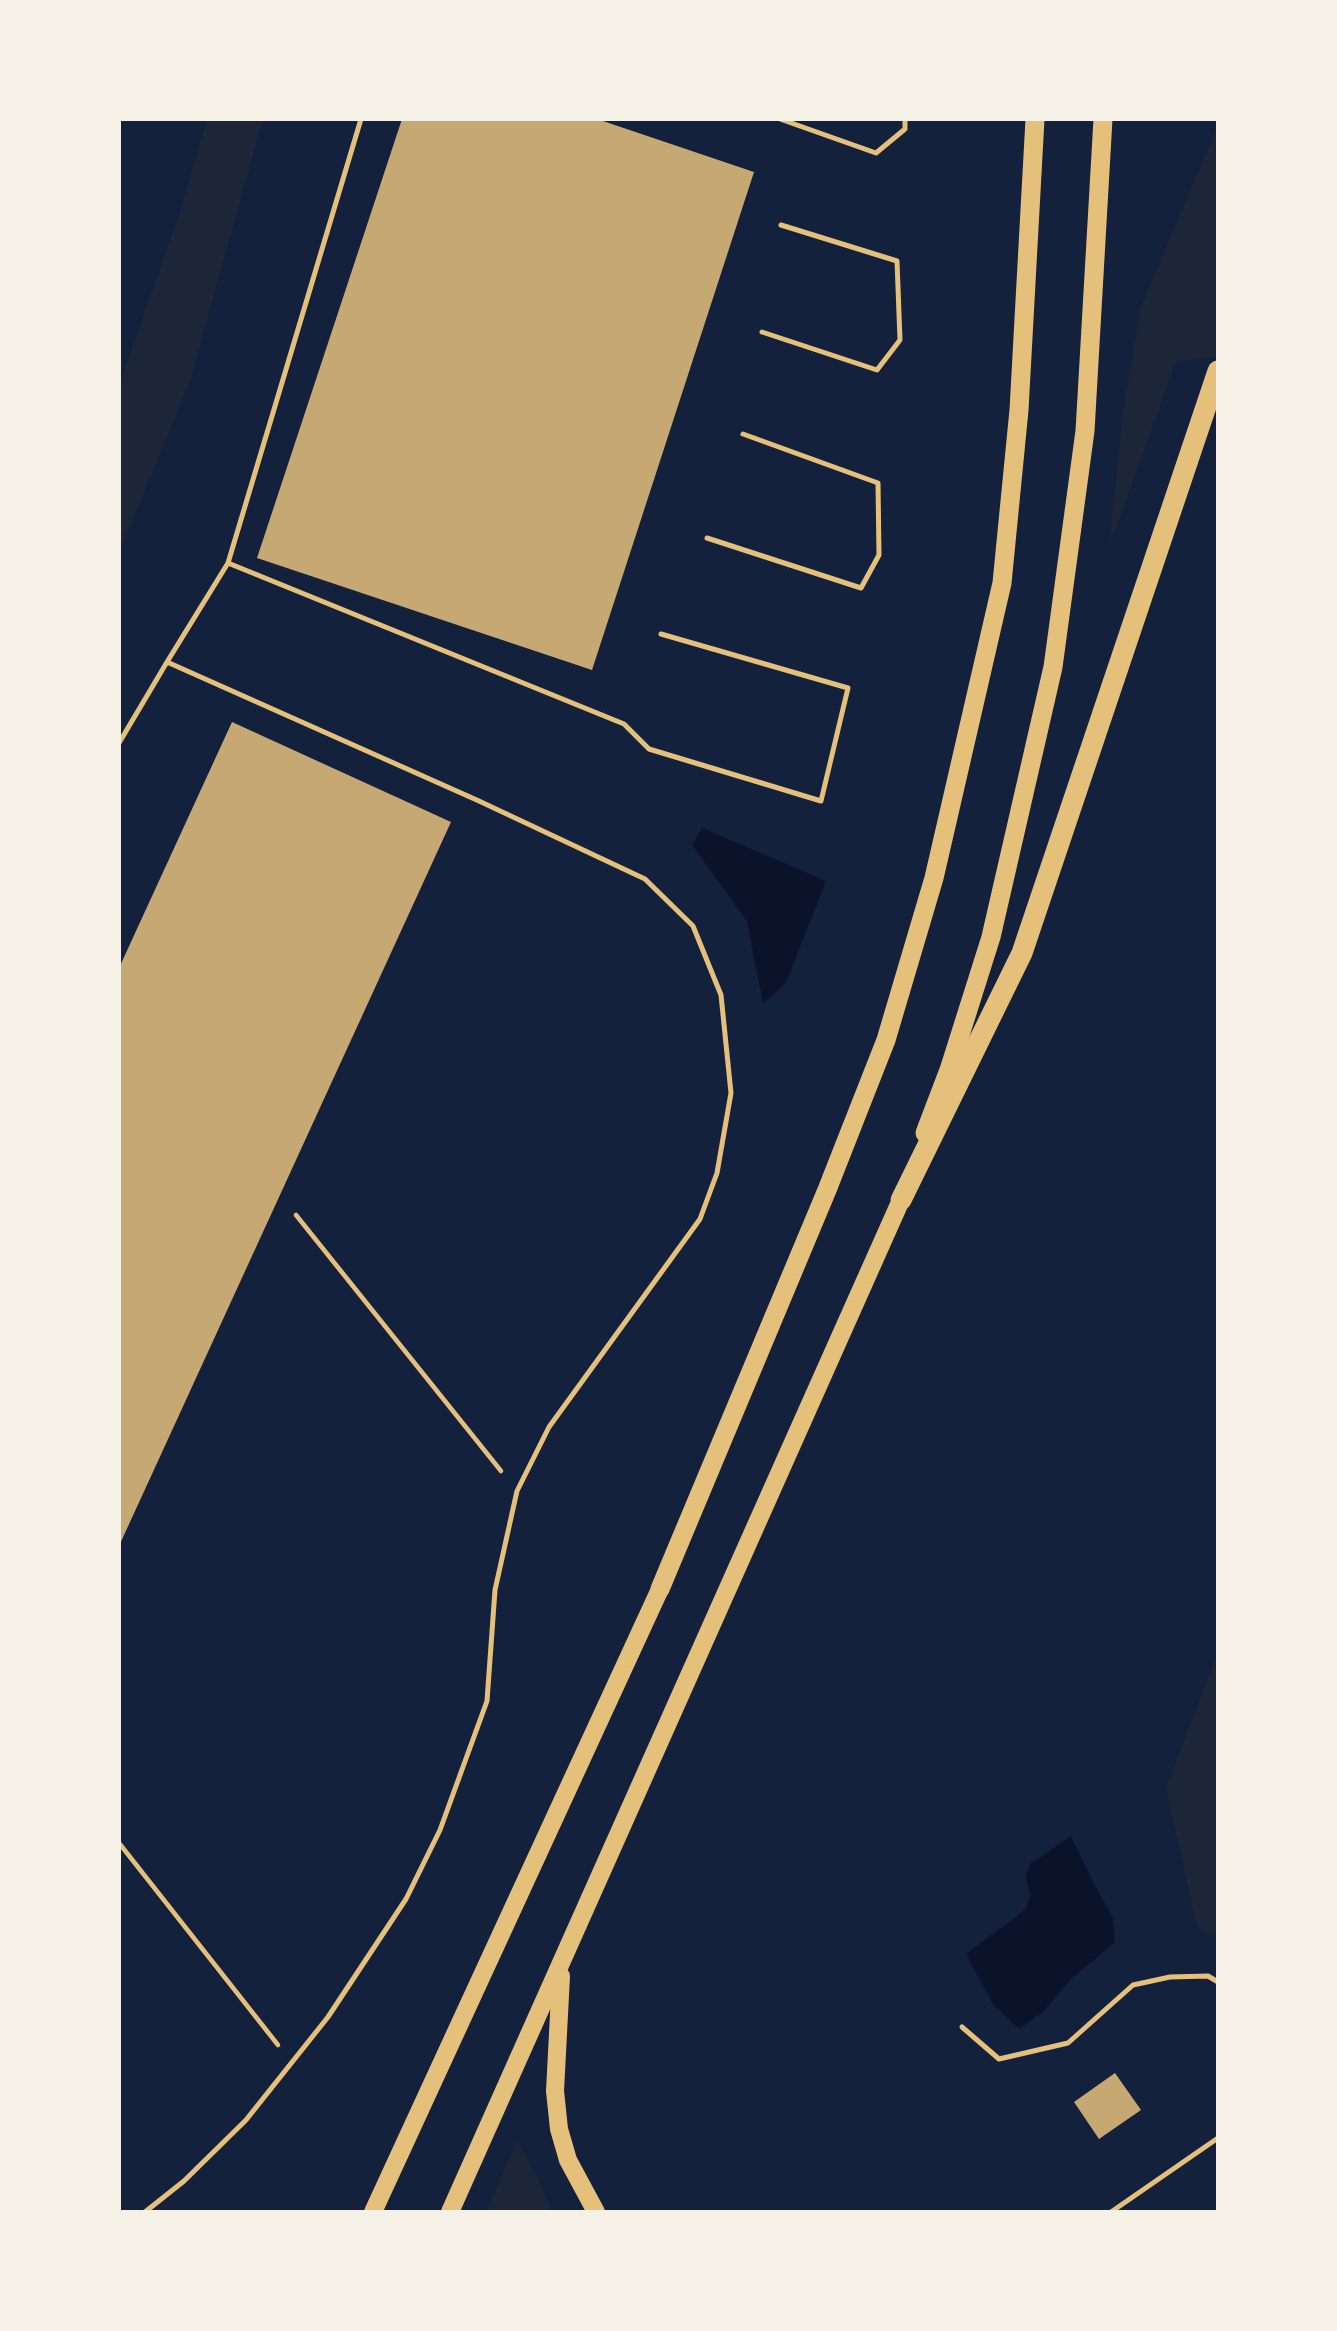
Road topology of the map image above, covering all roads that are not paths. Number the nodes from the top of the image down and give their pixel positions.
1 (360, 119) edge
2 (779, 119) edge
3 (905, 119) edge
4 (1035, 119) edge
5 (1103, 119) edge
6 (781, 225) dead end
7 (762, 332) dead end
8 (1218, 371) edge
9 (743, 434) dead end
10 (707, 538) dead end
11 (228, 563) junction
12 (661, 634) dead end
13 (167, 662) junction
14 (119, 743) edge
15 (901, 1200) junction
16 (660, 1589) joint
17 (561, 1963) junction
18 (1218, 1982) edge
19 (962, 2026) dead end
20 (1218, 2137) edge
21 (145, 2212) edge
22 (373, 2212) edge
23 (450, 2212) edge
24 (596, 2212) edge
25 (1111, 2212) edge

1 - 11 lane
2 - 3 lane
4 - 16 highway
5 - 15 highway
6 - 7 lane
8 - 15 highway
9 - 10 lane
11 - 12 lane
11 - 13 lane
13 - 14 lane
13 - 21 lane
15 - 17 main road
16 - 22 main road
17 - 23 main road
17 - 24 main road
18 - 19 lane
20 - 25 lane

